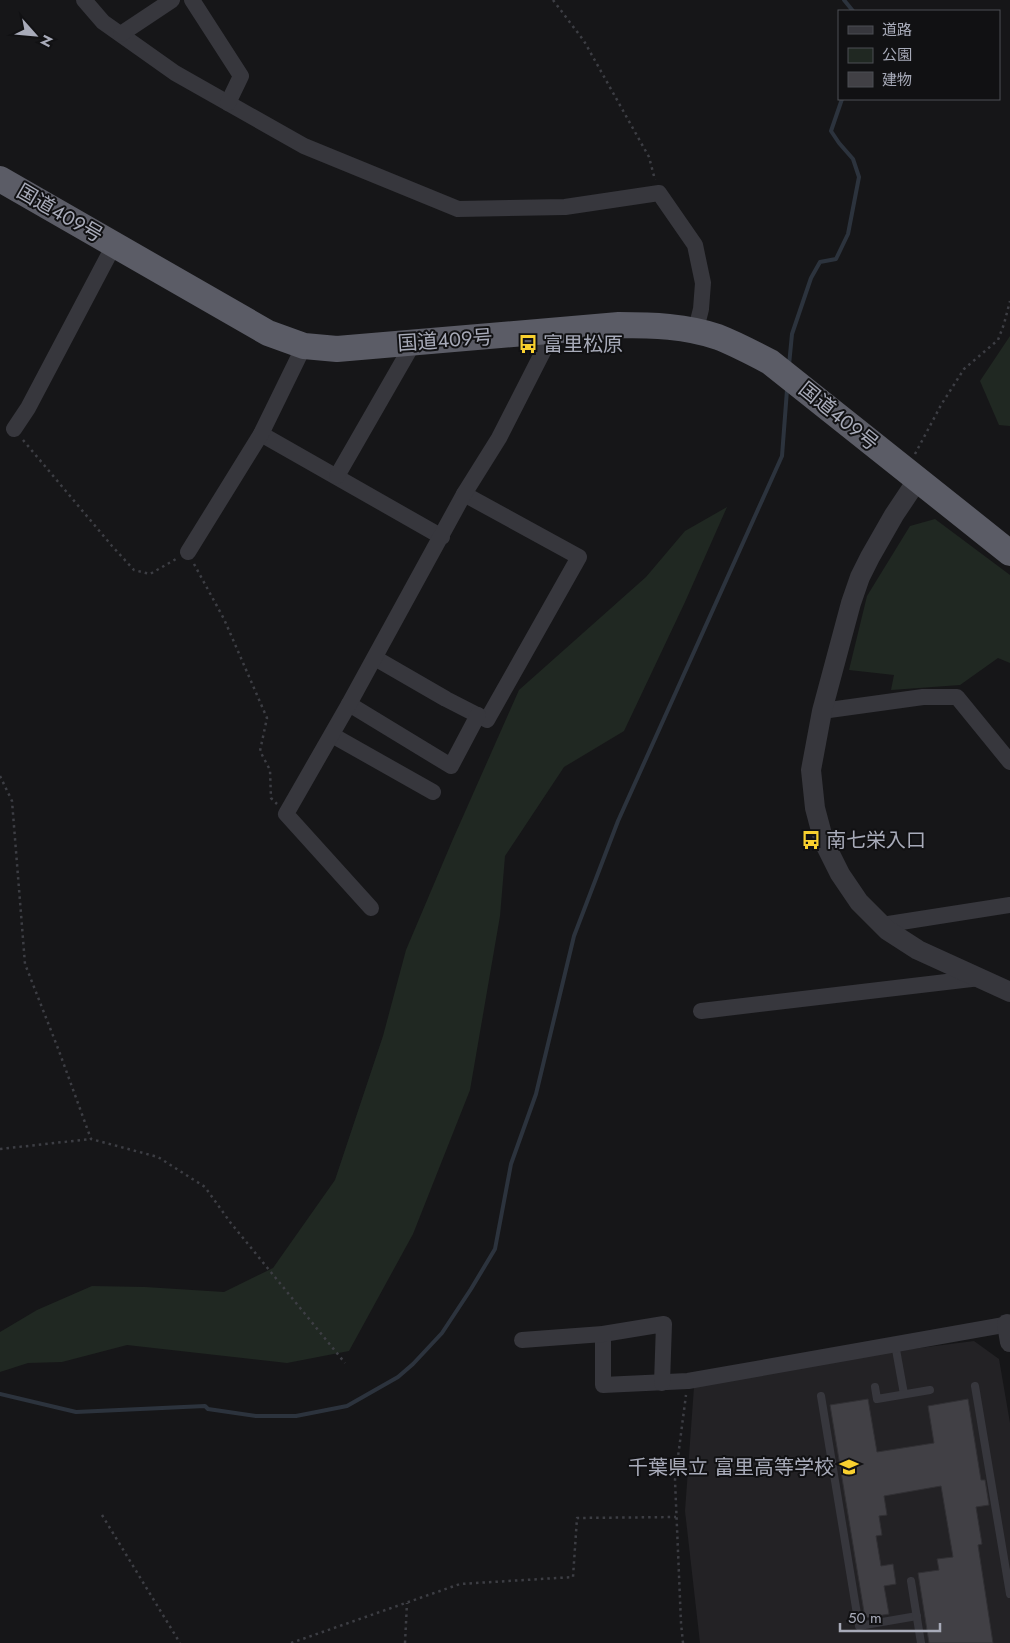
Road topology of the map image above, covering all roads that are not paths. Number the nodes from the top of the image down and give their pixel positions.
1 (84, 0) edge
2 (172, 0) edge
3 (192, 0) edge
4 (121, 34) junction
5 (228, 103) junction
6 (0, 179) edge
7 (114, 245) junction
8 (554, 330) junction
9 (693, 330) junction
10 (414, 342) junction
11 (304, 346) junction
12 (14, 429) road end
13 (261, 434) junction
14 (912, 475) junction
15 (337, 476) junction
16 (464, 494) junction
17 (442, 536) junction
18 (188, 552) road end
19 (1010, 553) edge
20 (375, 658) junction
21 (349, 704) junction
22 (822, 711) junction
23 (478, 715) junction
24 (332, 734) junction
25 (1010, 762) edge
26 (433, 792) dead end
27 (1010, 905) edge
28 (371, 908) dead end
29 (882, 925) junction
30 (980, 978) junction
31 (1010, 992) edge
32 (701, 1011) dead end
33 (1009, 1330) edge
34 (603, 1334) junction
35 (522, 1340) dead end
36 (895, 1344) junction
37 (662, 1382) junction
38 (875, 1386) dead end
39 (975, 1386) dead end
40 (930, 1390) dead end
41 (904, 1394) junction
42 (821, 1396) dead end
43 (911, 1581) dead end
44 (1010, 1594) edge
45 (917, 1616) junction
46 (921, 1643) edge

1 - 4 street
2 - 4 street
3 - 5 street
4 - 5 street
5 - 9 street
6 - 7 highway, 国道409号
7 - 11 highway, 国道409号
7 - 12 street
8 - 9 highway, 国道409号
8 - 10 highway, 国道409号
8 - 16 street
9 - 14 highway, 国道409号
10 - 11 highway, 国道409号
10 - 15 street
11 - 13 street
13 - 15 street
13 - 18 street
14 - 19 highway, 国道409号
14 - 22 street
15 - 17 street
16 - 17 street
16 - 23 street
17 - 20 street
20 - 21 street
20 - 23 street
21 - 23 street
21 - 24 street
22 - 25 street
22 - 29 street
24 - 26 street
24 - 28 street
27 - 29 street
29 - 30 street
30 - 31 street
30 - 32 street
33 - 36 street
34 - 35 street
34 - 37 street
34 - 37 street
36 - 37 street
36 - 41 lane
38 - 41 lane
39 - 44 lane
40 - 41 lane
42 - 45 lane
43 - 45 lane
45 - 46 lane

